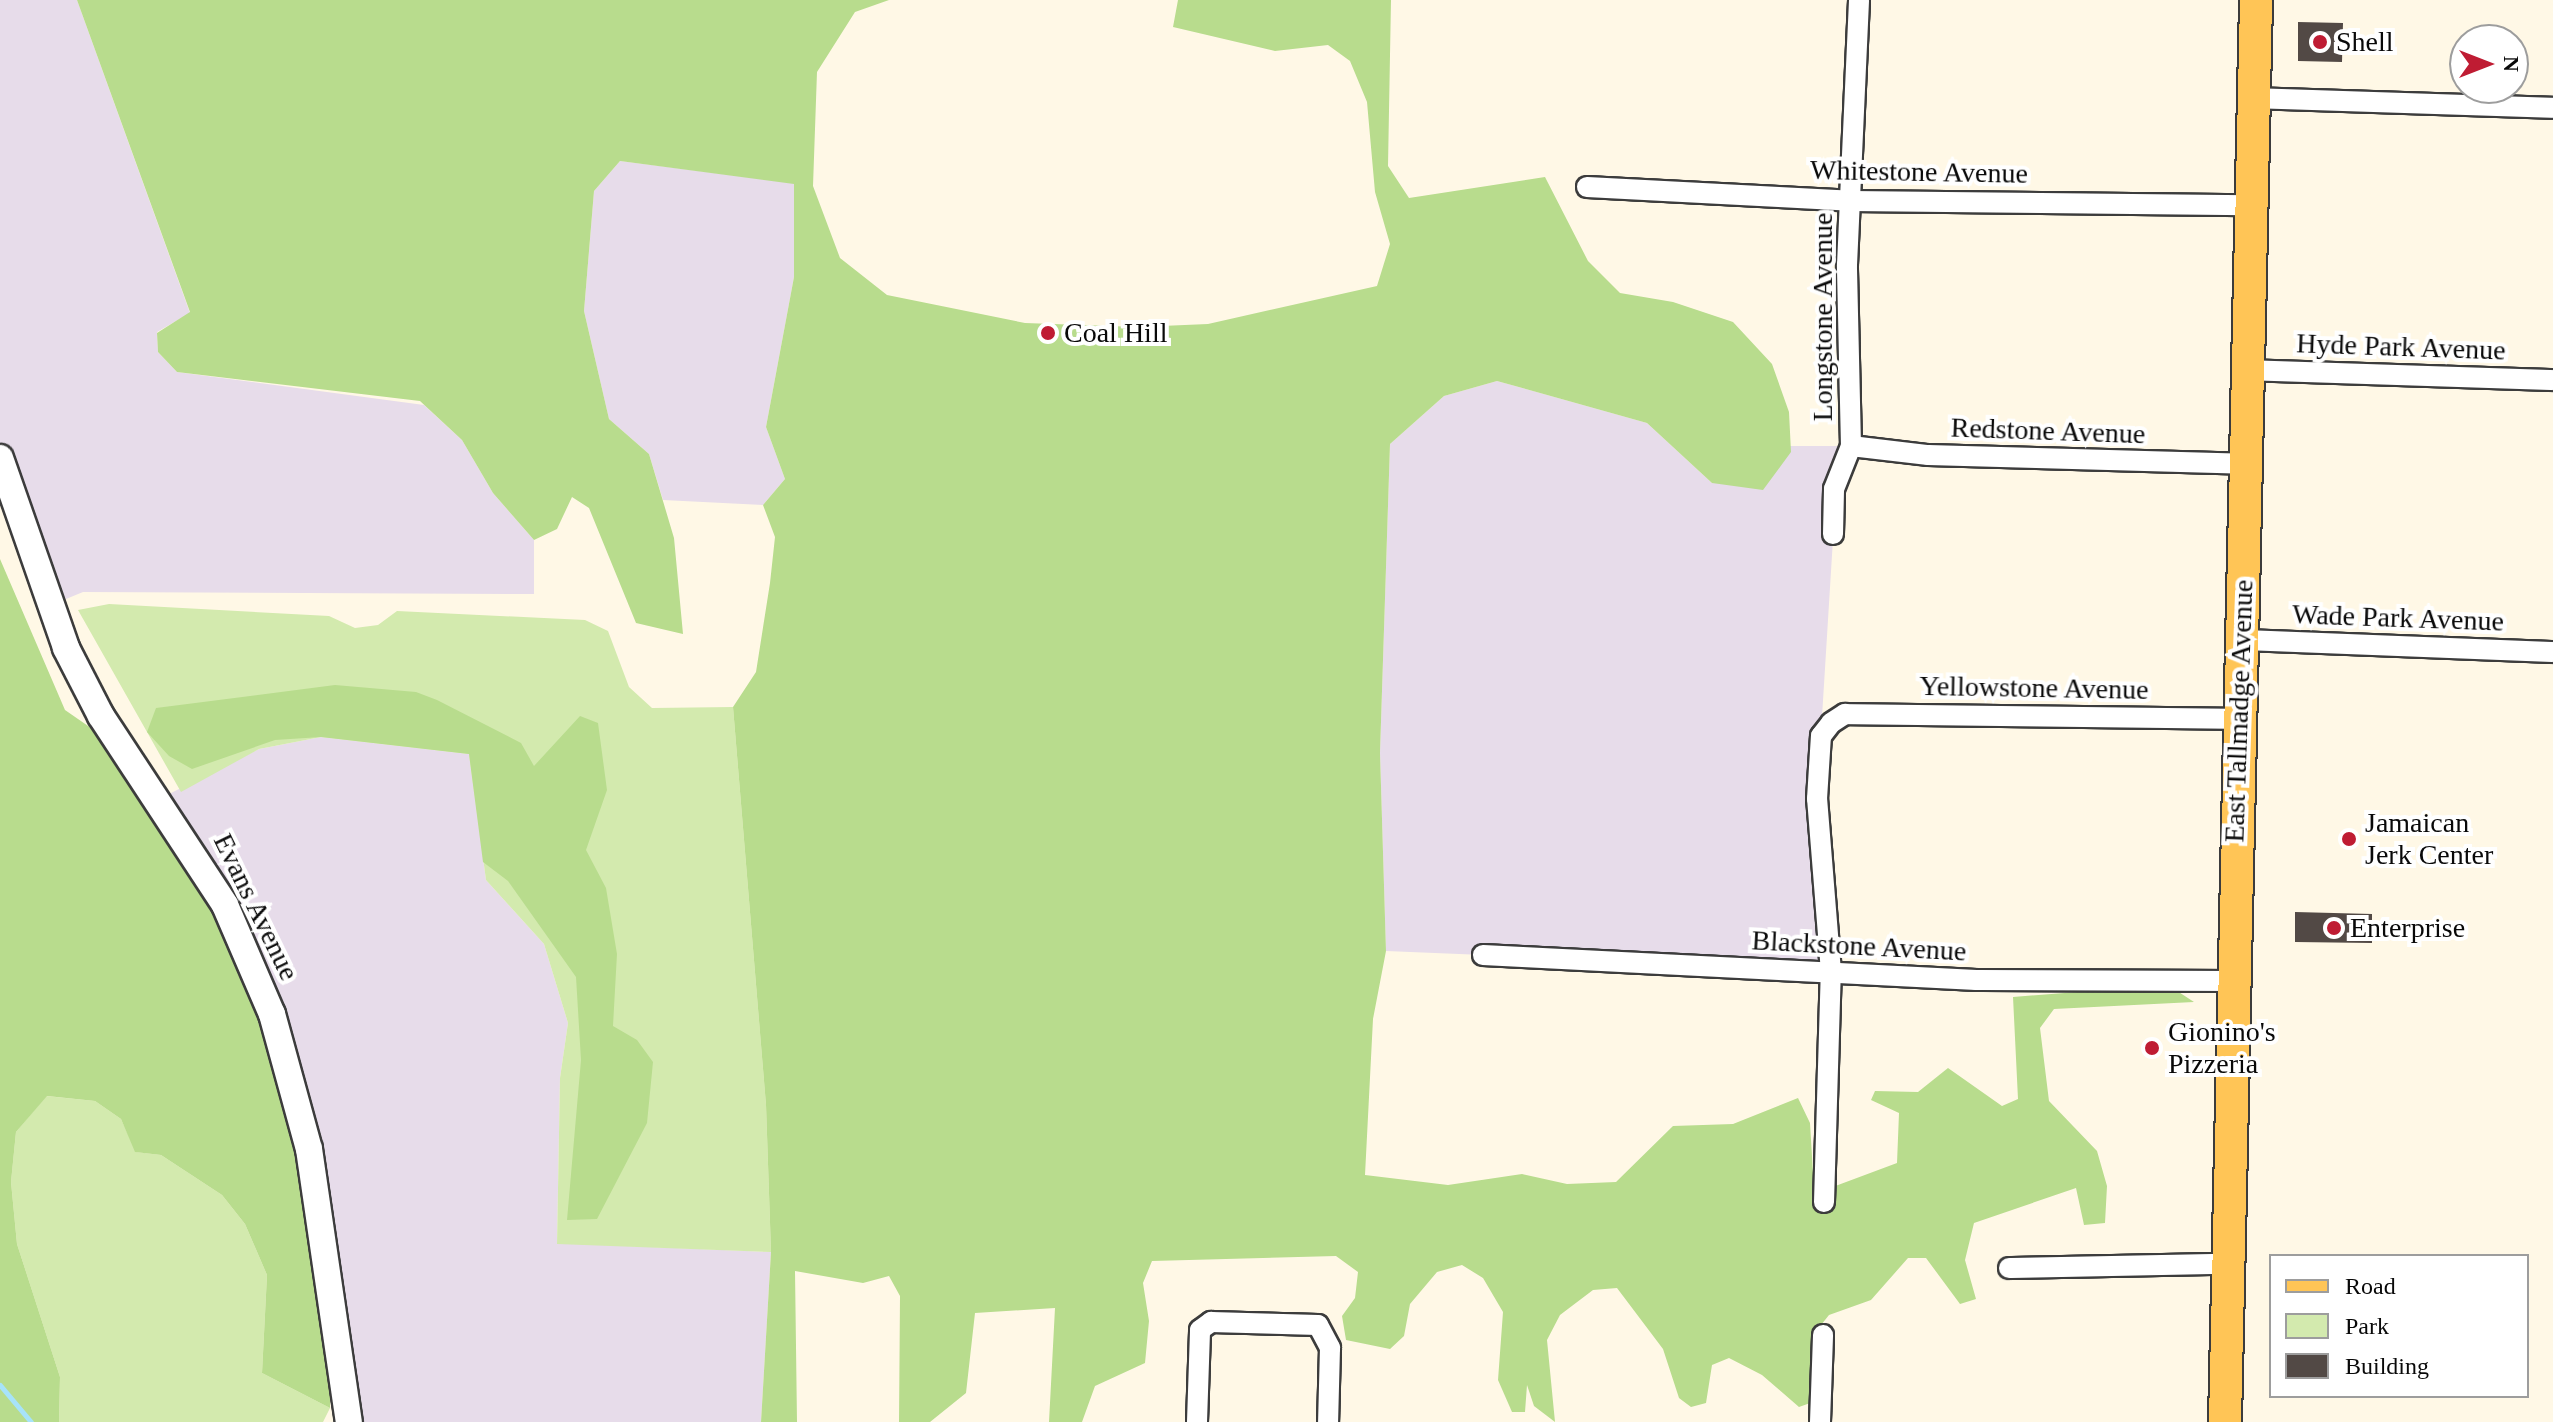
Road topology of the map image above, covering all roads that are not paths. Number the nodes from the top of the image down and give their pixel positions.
1 (1859, 0) edge
2 (2256, 0) edge
3 (2253, 98) junction
4 (2553, 108) edge
5 (1587, 187) dead end
6 (1851, 201) junction
7 (2249, 205) junction
8 (2246, 370) junction
9 (2553, 380) edge
10 (1851, 446) junction
11 (0, 458) edge
12 (2244, 464) junction
13 (1833, 534) dead end
14 (2242, 640) junction
15 (2553, 652) edge
16 (2239, 719) junction
17 (1483, 955) dead end
18 (1831, 972) junction
19 (2231, 981) junction
20 (1824, 1202) dead end
21 (2227, 1264) junction
22 (2009, 1268) dead end
23 (1823, 1335) dead end
24 (349, 1422) edge
25 (1197, 1422) edge
26 (1328, 1422) edge
27 (1820, 1422) edge
28 (2225, 1422) edge

1 - 6 street, Longstone Avenue
2 - 3 main road, East Tallmadge Avenue
3 - 4 street
3 - 7 main road, East Tallmadge Avenue
5 - 6 street, Whitestone Avenue
6 - 7 street, Whitestone Avenue
6 - 10 street, Longstone Avenue
7 - 8 main road, East Tallmadge Avenue
8 - 9 street, Hyde Park Avenue
8 - 12 main road, East Tallmadge Avenue
10 - 12 street, Redstone Avenue
10 - 13 street, Longstone Avenue
11 - 24 street, Evans Avenue
12 - 14 main road, East Tallmadge Avenue
14 - 15 street, Wade Park Avenue
14 - 16 main road, East Tallmadge Avenue
16 - 18 street, Yellowstone Avenue
16 - 19 main road, East Tallmadge Avenue
17 - 18 street, Blackstone Avenue
18 - 19 street, Blackstone Avenue
18 - 20 street
19 - 21 main road, East Tallmadge Avenue
21 - 22 street
21 - 28 main road, East Tallmadge Avenue
23 - 27 street
25 - 26 street

